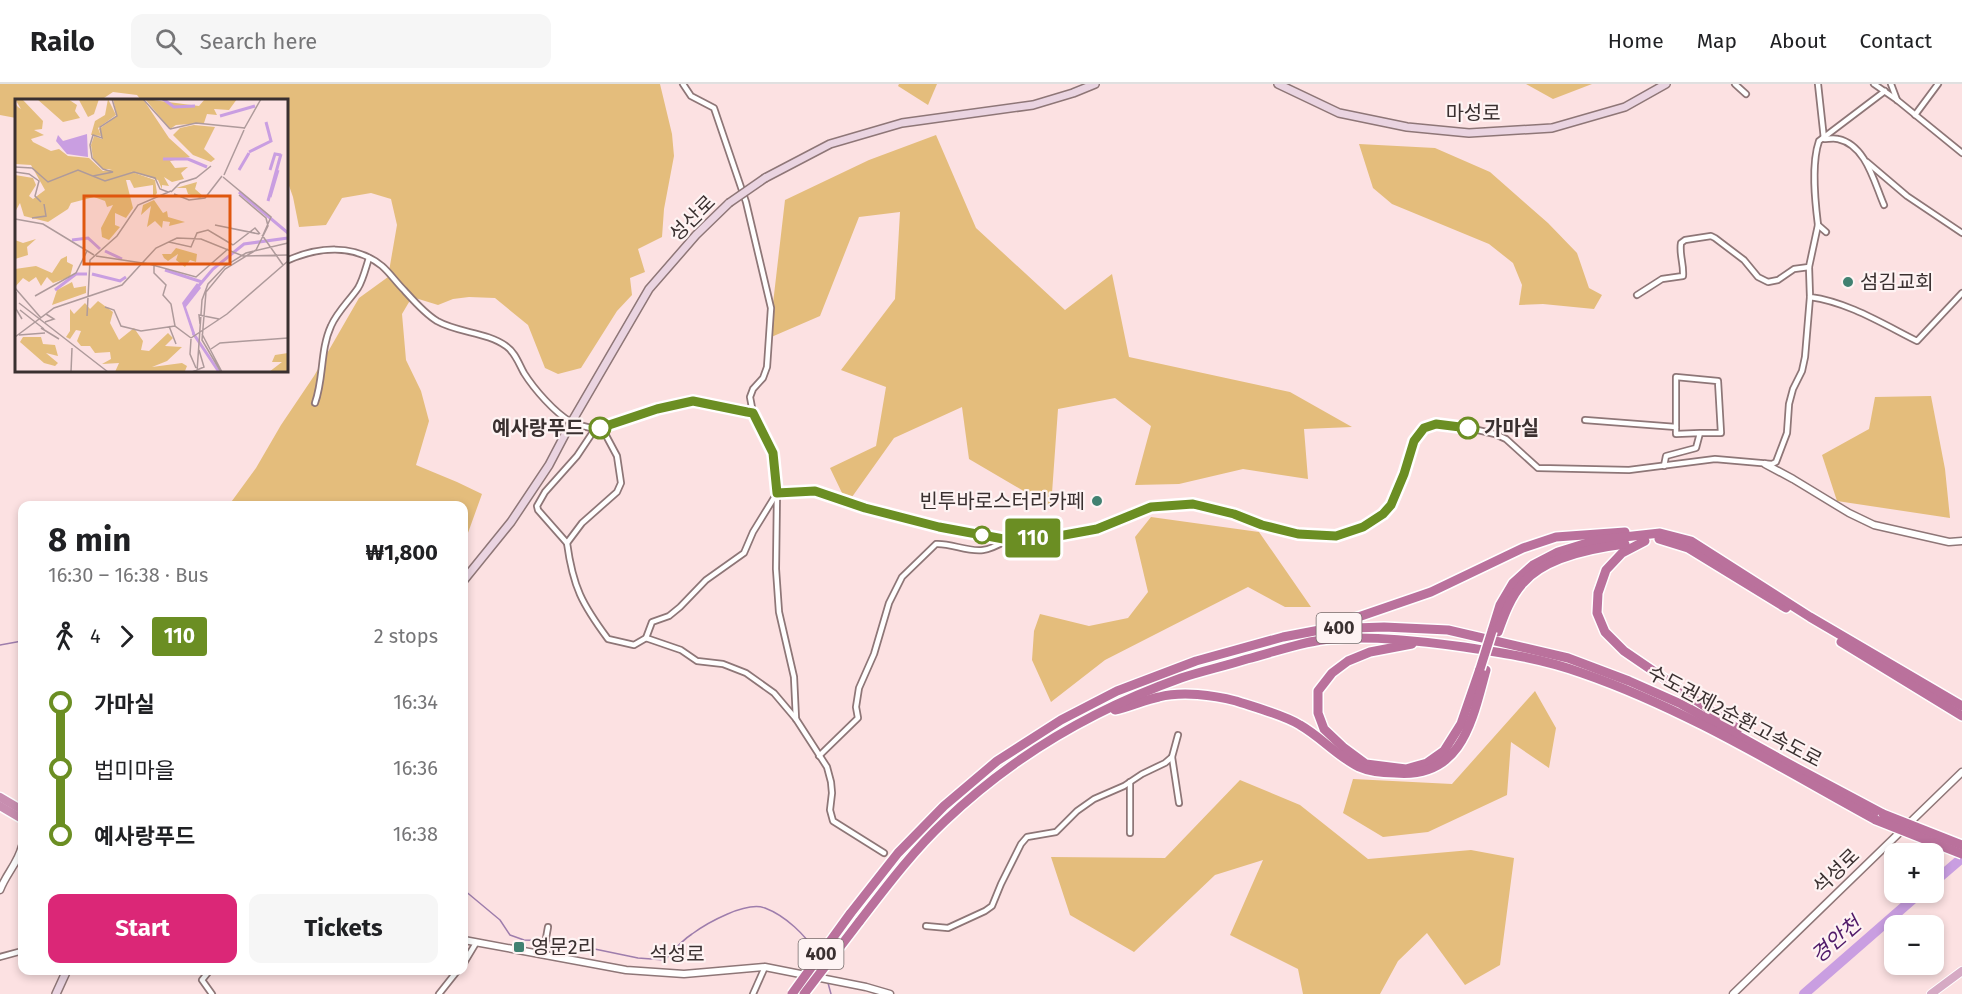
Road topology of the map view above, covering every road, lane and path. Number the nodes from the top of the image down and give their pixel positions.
1 (683, 84) edge
2 (1095, 84) edge
3 (1278, 84) edge
4 (1666, 84) edge
5 (1735, 84) edge
6 (1818, 84) edge
7 (1874, 84) edge
8 (1891, 84) edge
9 (1938, 84) edge
10 (1885, 91) junction
11 (1746, 94) dead end
12 (1897, 100) junction
13 (1915, 115) junction
14 (1824, 139) junction
15 (1962, 153) edge
16 (1865, 160) junction
17 (1884, 205) dead end
18 (1818, 225) junction
19 (1826, 232) dead end
20 (1962, 233) edge
21 (369, 258) junction
22 (288, 260) edge
23 (1809, 267) junction
24 (1962, 293) edge
25 (1637, 295) dead end
26 (1810, 297) junction
27 (315, 403) dead end
28 (753, 413) junction
29 (1585, 420) dead end
30 (571, 422) junction
31 (1676, 427) junction
32 (602, 428) junction
33 (595, 429) junction
34 (1700, 433) junction
35 (1765, 464) junction
36 (1664, 466) junction
37 (777, 493) junction
38 (1660, 534) junction
39 (1009, 540) junction
40 (1645, 541) junction
41 (1962, 541) edge
42 (567, 543) junction
43 (468, 575) edge
44 (1329, 628) junction
45 (1495, 632) junction
46 (646, 638) junction
47 (1425, 642) junction
48 (1483, 669) junction
49 (1962, 706) edge
50 (1104, 710) junction
51 (1962, 716) edge
52 (796, 719) junction
53 (1178, 735) dead end
54 (819, 756) junction
55 (1172, 758) junction
56 (1791, 765) junction
57 (1962, 772) edge
58 (1130, 782) junction
59 (0, 797) edge
60 (1179, 803) dead end
61 (0, 806) edge
62 (18, 808) edge
63 (18, 817) edge
64 (1880, 817) junction
65 (1130, 833) dead end
66 (1962, 845) edge
67 (884, 853) dead end
68 (1962, 854) edge
69 (18, 859) edge
70 (0, 890) edge
71 (926, 926) dead end
72 (548, 927) dead end
73 (468, 941) edge
74 (476, 942) junction
75 (18, 952) edge
76 (543, 955) junction
77 (468, 956) edge
78 (0, 957) edge
79 (765, 967) junction
80 (1962, 972) edge
81 (65, 975) edge
82 (206, 975) edge
83 (455, 975) edge
84 (56, 994) edge
85 (213, 994) edge
86 (440, 994) edge
87 (753, 994) edge
88 (792, 994) edge
89 (804, 994) edge
90 (890, 994) edge
91 (1733, 994) edge
92 (1931, 994) edge

1 - 28 street
2 - 30 main road, 성산로, bridge
3 - 4 main road, 마성로
5 - 11 street
6 - 14 street
7 - 10 street
8 - 12 street
9 - 13 street
10 - 12 street
10 - 14 street
12 - 13 street
13 - 15 street
14 - 16 street
14 - 18 street
16 - 17 street
16 - 20 street
18 - 19 street
18 - 23 street
21 - 22 street
21 - 27 street
21 - 30 street
23 - 25 street
23 - 26 street
24 - 26 street
26 - 35 street
28 - 32 street
28 - 37 street
29 - 31 street
30 - 33 street
30 - 43 main road, 성산로
31 - 34 street
31 - 34 street
32 - 33 street
32 - 42 street
33 - 42 street
34 - 36 street
35 - 36 street
35 - 41 street
36 - 39 street
37 - 39 street
37 - 46 street
37 - 52 street
38 - 44 highway
38 - 45 highway
38 - 49 highway
39 - 54 street
40 - 45 highway
40 - 51 highway
40 - 56 highway
42 - 46 street
44 - 56 highway, 수도권제2순환고속도로 / 400
44 - 88 highway, 수도권제2순환고속도로 / 400, bridge
45 - 48 highway, bridge
46 - 52 street
47 - 48 highway
47 - 50 highway, 수도권제2순환고속도로 / 400
47 - 64 highway, 수도권제2순환고속도로 / 400
48 - 50 highway
50 - 89 highway, 수도권제2순환고속도로 / 400, bridge
52 - 54 street
53 - 55 street
54 - 67 street
55 - 58 street
55 - 60 street
56 - 64 highway, 수도권제2순환고속도로 / 400
57 - 91 street, 석성로
58 - 65 street
58 - 71 street
59 - 62 highway
61 - 63 highway
64 - 66 highway, 수도권제2순환고속도로 / 400, bridge
64 - 68 highway, 수도권제2순환고속도로 / 400, bridge
69 - 70 street
72 - 76 street
73 - 74 street, 석성로
74 - 76 street, 석성로
74 - 77 street
75 - 78 street
76 - 79 street, 석성로
79 - 87 street
79 - 90 street, 석성로
80 - 92 main road
81 - 84 main road
82 - 85 street
83 - 86 street

